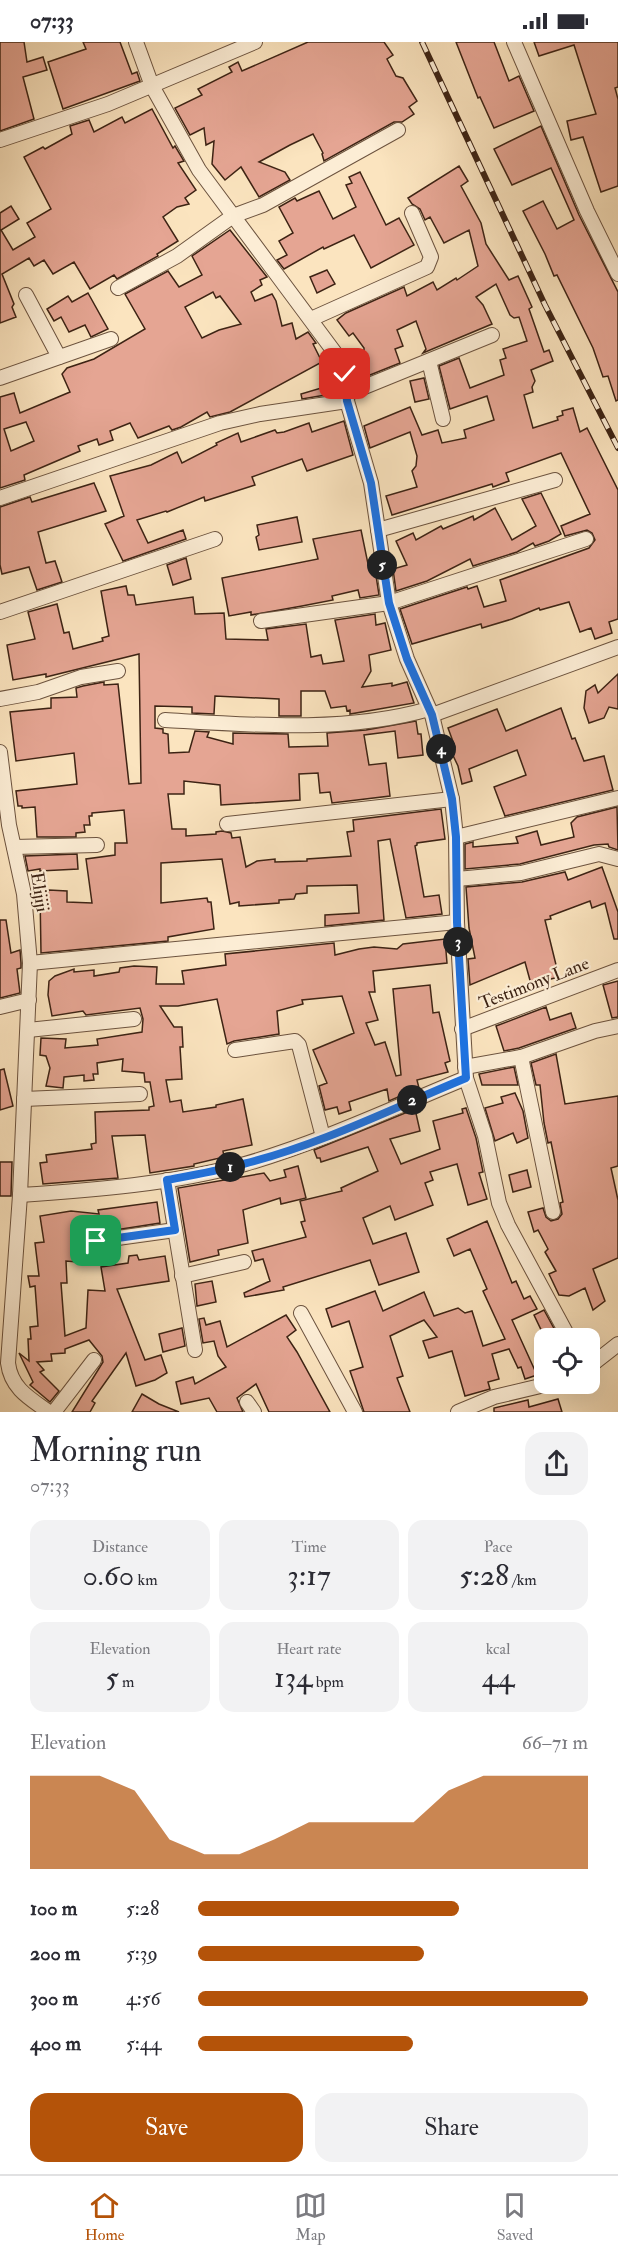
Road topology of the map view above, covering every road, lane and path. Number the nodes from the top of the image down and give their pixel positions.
1 (136, 42) edge
2 (255, 42) edge
3 (514, 42) edge
4 (152, 86) junction
5 (398, 130) dead end
6 (0, 140) edge
7 (412, 213) dead end
8 (233, 216) junction
9 (618, 274) edge
10 (118, 288) dead end
11 (26, 295) dead end
12 (311, 319) junction
13 (492, 335) dead end
14 (111, 339) dead end
15 (60, 357) junction
16 (429, 360) junction
17 (0, 378) edge
18 (347, 398) junction
19 (443, 419) dead end
20 (555, 480) dead end
21 (0, 498) edge
22 (378, 530) junction
23 (215, 539) dead end
24 (586, 539) dead end
25 (389, 603) junction
26 (0, 612) edge
27 (261, 621) dead end
28 (618, 647) edge
29 (118, 671) dead end
30 (0, 699) edge
31 (431, 712) junction
32 (165, 720) dead end
33 (0, 752) edge
34 (618, 798) edge
35 (452, 799) junction
36 (227, 824) dead end
37 (4, 827) edge
38 (456, 837) junction
39 (97, 845) dead end
40 (14, 847) junction
41 (618, 859) edge
42 (457, 879) junction
43 (457, 922) junction
44 (30, 963) junction
45 (618, 970) edge
46 (29, 1000) junction
47 (0, 1007) edge
48 (134, 1019) dead end
49 (618, 1026) edge
50 (462, 1029) junction
51 (28, 1030) junction
52 (235, 1050) dead end
53 (521, 1057) junction
54 (465, 1073) junction
55 (140, 1094) dead end
56 (24, 1099) junction
57 (323, 1137) junction
58 (167, 1180) junction
59 (20, 1195) junction
60 (553, 1212) dead end
61 (175, 1230) junction
62 (96, 1241) dead end
63 (244, 1262) dead end
64 (182, 1276) junction
65 (301, 1313) dead end
66 (564, 1328) edge
67 (618, 1344) edge
68 (195, 1350) dead end
69 (600, 1358) edge
70 (94, 1360) dead end
71 (534, 1388) edge
72 (49, 1412) edge
73 (54, 1412) edge
74 (355, 1412) edge
75 (458, 1412) edge

1 - 4 street
2 - 4 street
3 - 9 street
4 - 6 street
4 - 8 street
5 - 8 street
7 - 12 street
8 - 10 street
8 - 12 street
11 - 15 street
12 - 18 street
13 - 16 street
14 - 15 street
15 - 17 street
16 - 18 street
16 - 19 street
18 - 21 street
18 - 22 street
20 - 22 street
22 - 25 street
23 - 26 street
24 - 25 street
25 - 27 street
25 - 31 street
28 - 31 street
29 - 30 street
31 - 32 street
31 - 35 street
33 - 37 street, Elijiji
34 - 38 street
35 - 36 street
35 - 38 street
37 - 40 street, Elijiji
38 - 42 street
39 - 40 street
40 - 44 street, Elijiji
41 - 42 street
42 - 43 street
43 - 44 street
43 - 50 street
44 - 46 street, Elijiji
45 - 50 street, Testimony Lane
46 - 47 street
46 - 51 street, Elijiji
48 - 51 street
49 - 53 street
50 - 54 street
51 - 56 street, Elijiji
52 - 57 street
53 - 54 street
53 - 60 street
54 - 57 street
54 - 66 street
55 - 56 street
56 - 59 street, Elijiji
57 - 58 street
58 - 59 street
58 - 61 street
59 - 72 street, Elijiji
61 - 62 street
61 - 64 street
63 - 64 street
64 - 68 street
65 - 74 street
67 - 69 street
70 - 73 street
71 - 75 street

